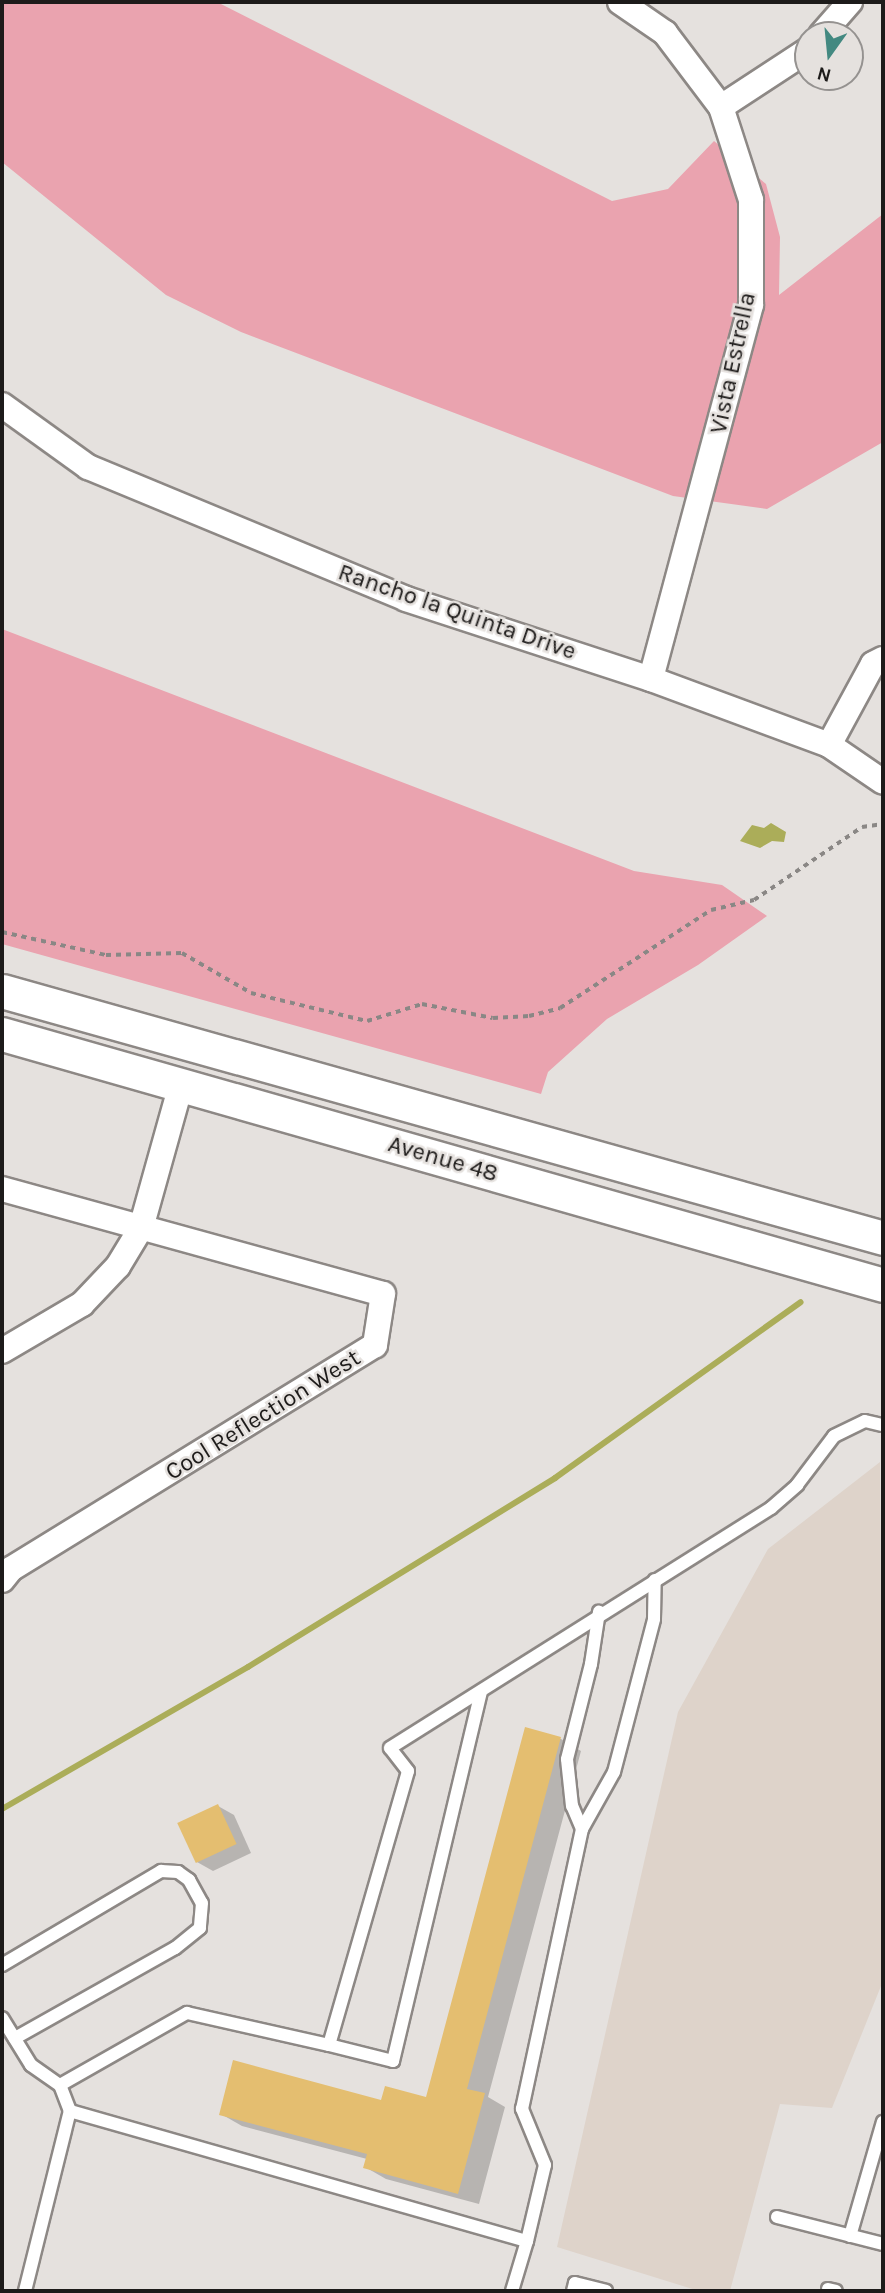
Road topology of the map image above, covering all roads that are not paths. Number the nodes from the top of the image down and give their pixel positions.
1 (620, 2) edge
2 (850, 2) edge
3 (833, 21) edge
4 (794, 59) edge
5 (722, 107) junction
6 (2, 405) edge
7 (883, 659) edge
8 (651, 679) junction
9 (829, 745) junction
10 (883, 782) edge
11 (2, 991) edge
12 (2, 1034) edge
13 (192, 1044) junction
14 (181, 1085) junction
15 (2, 1189) edge
16 (141, 1228) junction
17 (883, 1238) edge
18 (883, 1285) edge
19 (2, 1351) edge
20 (883, 1425) edge
21 (2, 1580) edge
22 (655, 1580) junction
23 (599, 1612) junction
24 (481, 1690) junction
25 (582, 1829) junction
26 (2, 1965) edge
27 (2, 2018) edge
28 (15, 2038) junction
29 (329, 2045) junction
30 (60, 2085) junction
31 (70, 2110) junction
32 (883, 2122) edge
33 (777, 2217) dead end
34 (850, 2236) junction
35 (527, 2241) junction
36 (883, 2244) edge
37 (25, 2291) edge
38 (512, 2291) edge
39 (573, 2291) edge
40 (606, 2291) edge

1 - 5 street, Vista Estrella
2 - 3 street
4 - 5 street
5 - 8 street, Vista Estrella
6 - 8 street, Rancho la Quinta Drive
7 - 9 street
8 - 9 street, Rancho la Quinta Drive
9 - 10 street, Rancho la Quinta Drive
11 - 13 main road, Avenue 48
12 - 14 main road, Avenue 48
13 - 14 main road
13 - 17 main road, Avenue 48
14 - 16 street
14 - 18 main road, Avenue 48
15 - 16 street, Cool Reflection West
16 - 19 street
16 - 21 street, Cool Reflection West
20 - 22 lane
22 - 23 lane
22 - 25 lane
23 - 24 lane
23 - 25 lane
24 - 29 lane
24 - 29 lane
25 - 35 lane
26 - 28 lane
27 - 28 lane
28 - 30 lane
29 - 30 lane
30 - 31 lane
31 - 35 lane
31 - 37 lane
32 - 34 lane
33 - 34 lane
34 - 36 lane
35 - 38 lane
39 - 40 lane

